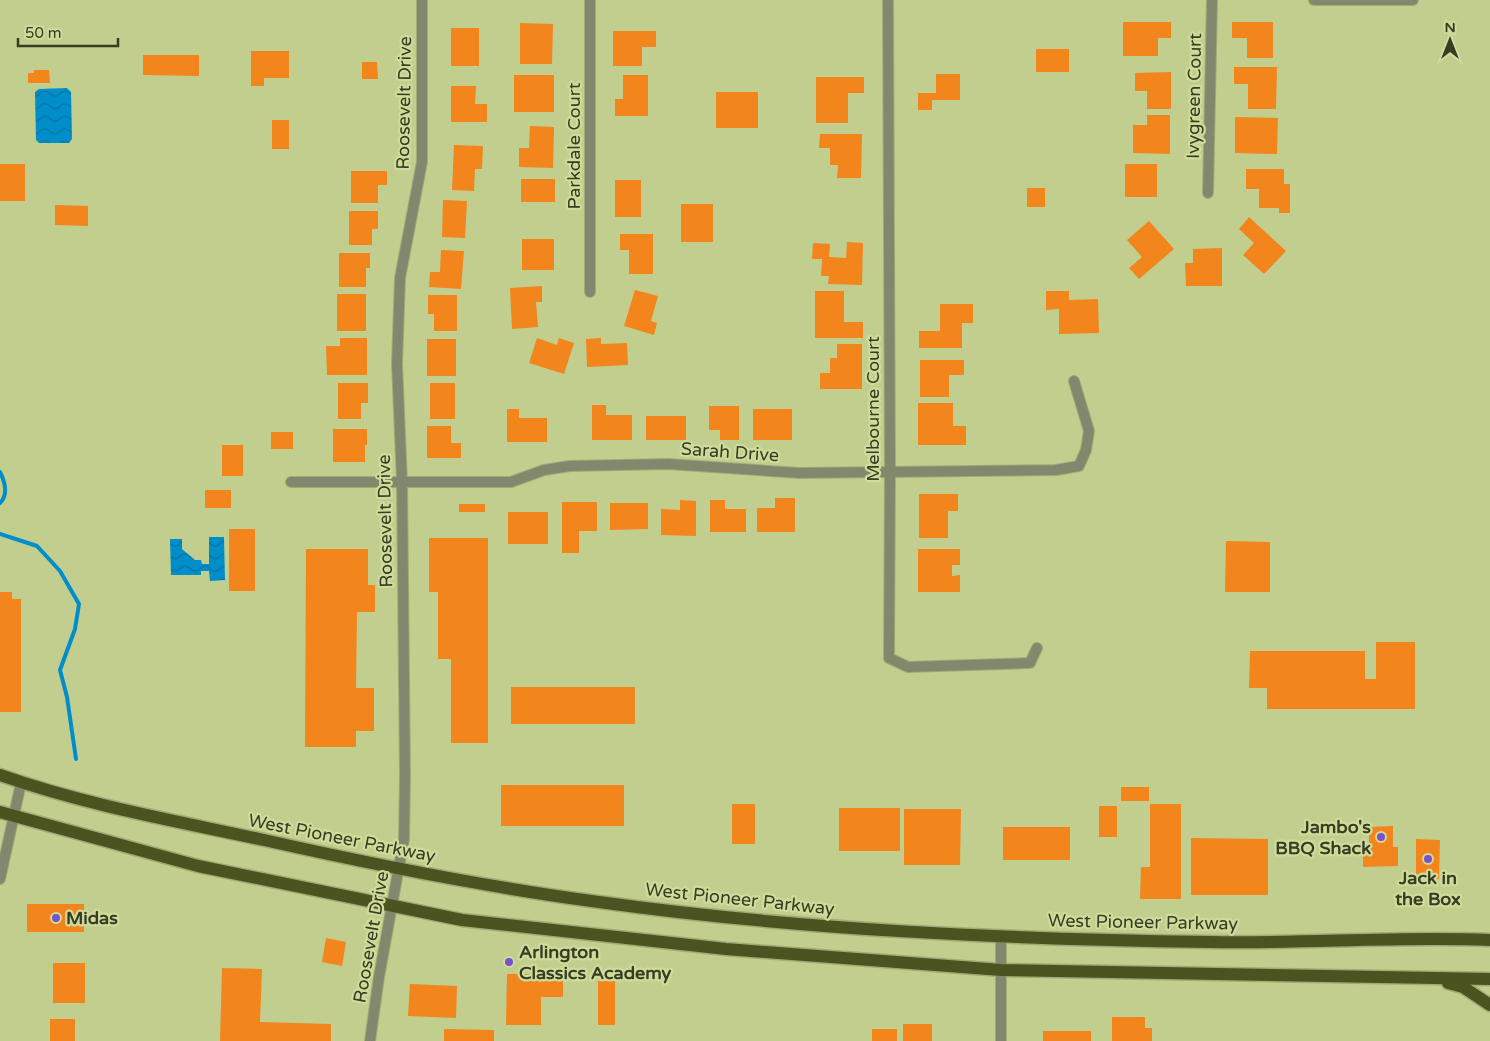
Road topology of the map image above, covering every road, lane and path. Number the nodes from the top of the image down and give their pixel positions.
1 (422, 0) edge
2 (590, 0) edge
3 (888, 0) edge
4 (1212, 0) edge
5 (1314, 0) edge
6 (1413, 0) edge
7 (1208, 193) dead end
8 (590, 292) dead end
9 (1074, 381) dead end
10 (890, 472) junction
11 (291, 482) dead end
12 (402, 482) junction
13 (1037, 648) dead end
14 (0, 775) edge
15 (21, 783) junction
16 (0, 812) edge
17 (13, 816) junction
18 (400, 868) junction
19 (0, 879) edge
20 (393, 906) junction
21 (1001, 937) junction
22 (1490, 940) edge
23 (1001, 970) junction
24 (1426, 977) junction
25 (1490, 979) edge
26 (1490, 1005) edge
27 (370, 1041) edge
28 (1001, 1041) edge

1 - 12 street, Roosevelt Drive
2 - 8 street, Parkdale Court
3 - 10 street, Melbourne Court
4 - 7 street, Ivygreen Court
5 - 6 street
9 - 10 street, Sarah Drive
10 - 12 street, Sarah Drive
10 - 13 street, Melbourne Court
11 - 12 street, Sarah Drive
12 - 18 street, Roosevelt Drive
14 - 15 main road, West Pioneer Parkway
15 - 17 street
15 - 18 main road, West Pioneer Parkway
16 - 17 main road
17 - 19 street
17 - 20 main road
18 - 20 street, Roosevelt Drive
18 - 21 main road, West Pioneer Parkway
20 - 23 main road
20 - 27 street, Roosevelt Drive
21 - 22 main road, West Pioneer Parkway
21 - 23 street
23 - 24 main road
23 - 28 street
24 - 25 main road
24 - 26 main road

